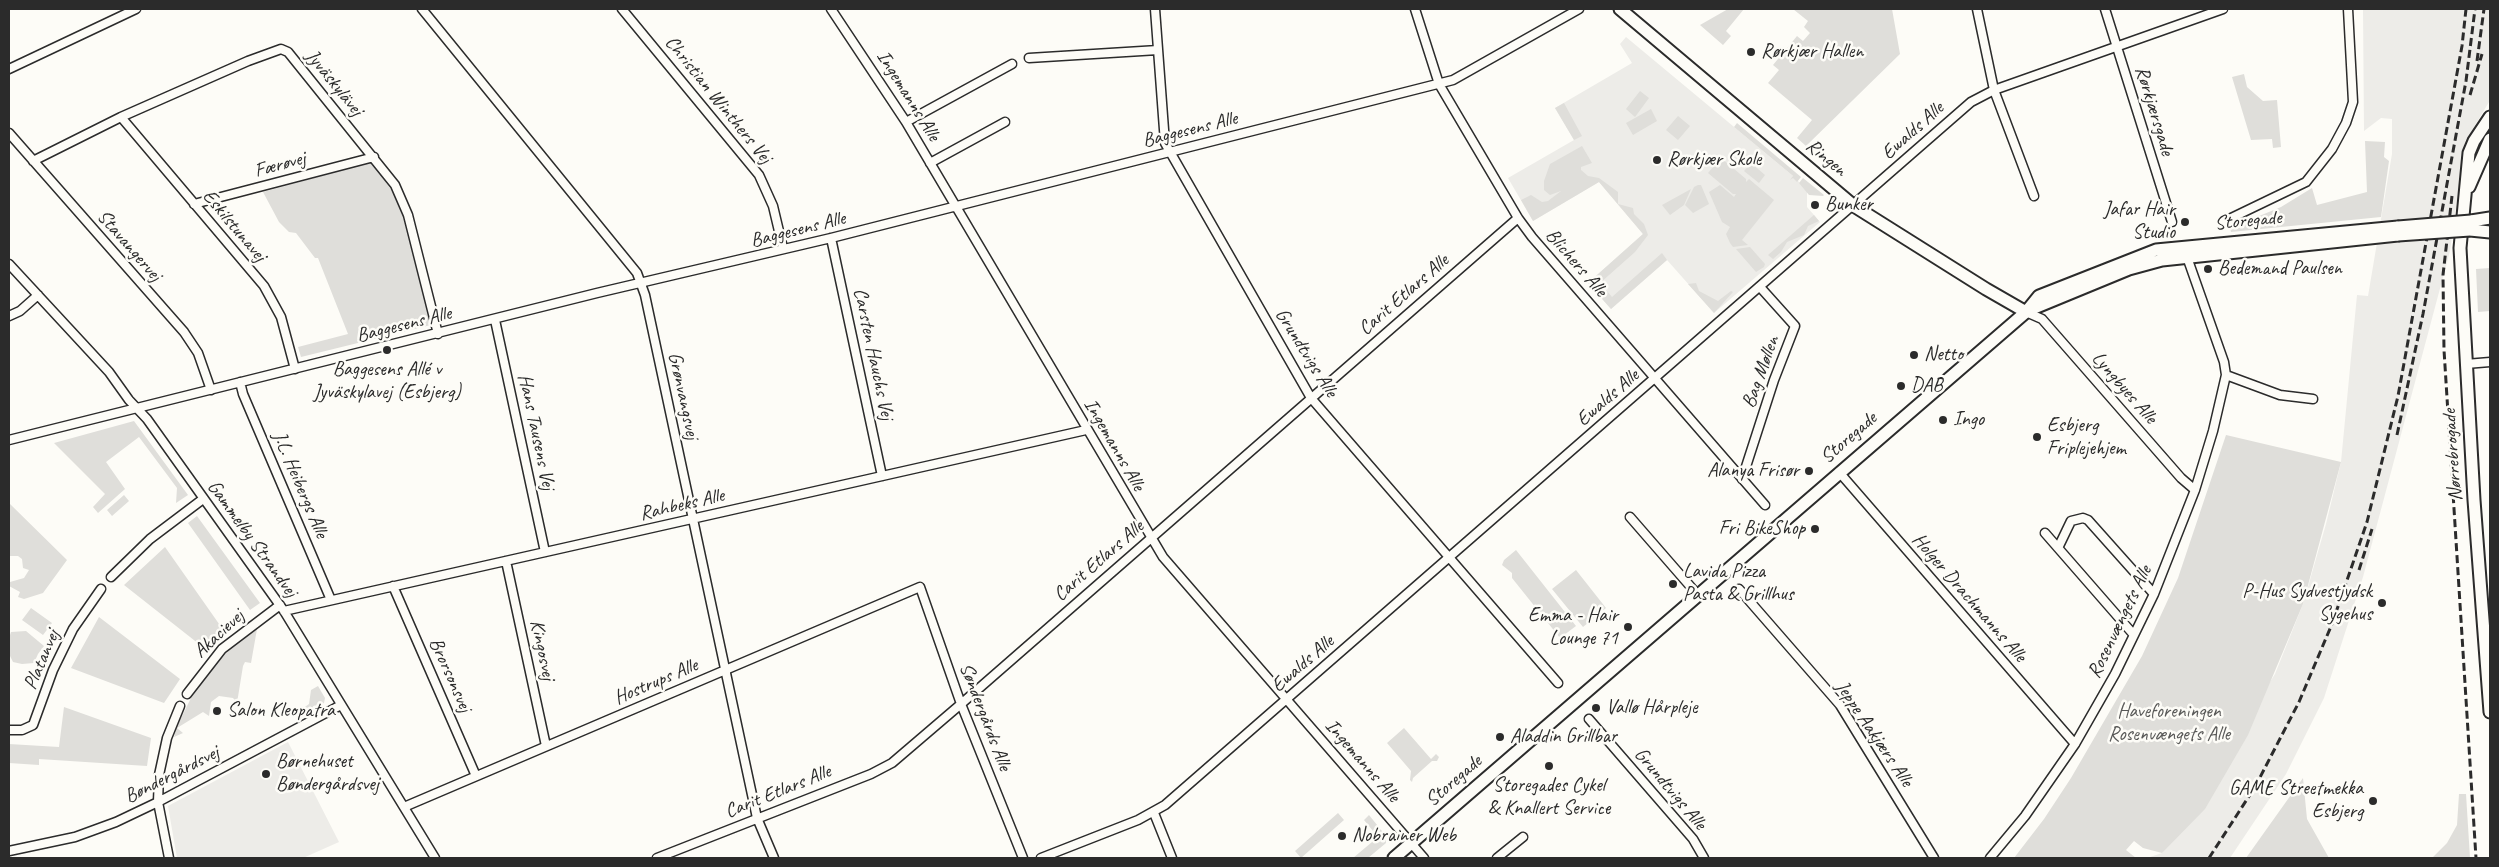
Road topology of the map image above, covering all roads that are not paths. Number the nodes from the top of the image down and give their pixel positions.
1 (136, 9) edge
2 (422, 9) edge
3 (622, 9) edge
4 (831, 9) edge
5 (1155, 9) edge
6 (1414, 9) edge
7 (1579, 9) edge
8 (1620, 9) edge
9 (1978, 9) edge
10 (2105, 9) edge
11 (2223, 9) edge
12 (2348, 9) edge
13 (2199, 13) edge
14 (2117, 46) junction
15 (1158, 50) junction
16 (1029, 58) dead end
17 (1012, 64) dead end
18 (9, 69) edge
19 (1439, 84) junction
20 (1994, 90) junction
21 (121, 117) junction
22 (2490, 117) edge
23 (906, 122) junction
24 (1005, 122) dead end
25 (9, 133) edge
26 (2490, 139) edge
27 (1170, 152) junction
28 (374, 157) junction
29 (33, 161) junction
30 (930, 163) junction
31 (2465, 195) junction
32 (2034, 196) dead end
33 (194, 204) junction
34 (954, 205) junction
35 (1854, 206) junction
36 (1518, 218) junction
37 (2490, 218) edge
38 (2225, 221) dead end
39 (2172, 222) dead end
40 (2471, 225) junction
41 (2490, 228) edge
42 (2398, 231) junction
43 (2490, 232) edge
44 (831, 238) junction
45 (784, 248) junction
46 (2187, 257) junction
47 (9, 264) edge
48 (642, 284) junction
49 (1760, 287) junction
50 (38, 295) junction
51 (2026, 312) junction
52 (9, 316) edge
53 (495, 320) junction
54 (438, 334) junction
55 (2490, 362) edge
56 (2466, 364) junction
57 (295, 369) junction
58 (2226, 375) junction
59 (1655, 379) junction
60 (240, 382) junction
61 (211, 390) junction
62 (1311, 398) junction
63 (2313, 399) dead end
64 (137, 408) junction
65 (1086, 430) junction
66 (9, 440) edge
67 (1839, 472) junction
68 (882, 476) junction
69 (1742, 479) junction
70 (2195, 490) junction
71 (203, 500) junction
72 (1765, 505) dead end
73 (1630, 517) dead end
74 (692, 519) junction
75 (2045, 532) dead end
76 (1150, 538) junction
77 (2058, 548) junction
78 (545, 552) junction
79 (1450, 557) junction
80 (506, 561) junction
81 (111, 577) dead end
82 (393, 586) junction
83 (920, 587) joint
84 (1739, 588) dead end
85 (100, 589) dead end
86 (1698, 594) junction
87 (2154, 594) junction
88 (331, 600) junction
89 (282, 608) junction
90 (2134, 635) junction
91 (724, 670) junction
92 (1558, 683) dead end
93 (187, 694) dead end
94 (1288, 700) junction
95 (961, 704) junction
96 (341, 705) junction
97 (180, 706) dead end
98 (2490, 712) edge
99 (1589, 720) dead end
100 (9, 730) edge
101 (2075, 744) junction
102 (546, 746) junction
103 (476, 776) junction
104 (158, 802) junction
105 (404, 807) junction
106 (1154, 813) junction
107 (757, 818) junction
108 (1523, 836) dead end
109 (1411, 843) junction
110 (9, 851) edge
111 (169, 858) edge
112 (435, 858) edge
113 (658, 858) edge
114 (774, 858) edge
115 (1023, 858) edge
116 (1041, 858) edge
117 (1172, 858) edge
118 (1394, 858) edge
119 (1424, 858) edge
120 (1497, 858) edge
121 (1704, 858) edge
122 (1934, 858) edge
123 (1990, 858) edge

1 - 18 street
2 - 48 street, Grønvangsvej
3 - 45 street, Christian Winthers Vej
4 - 23 street, Ingemanns Alle
5 - 15 street, Grundtvigs Alle
6 - 19 street, Blichers Alle
7 - 19 street, Baggesens Alle
8 - 35 street, Ringen
9 - 20 street
10 - 14 street, Rørkjærsgade
11 - 13 street, Ewalds Alle
12 - 38 street
13 - 14 street, Ewalds Alle
14 - 20 street, Ewalds Alle
14 - 39 street, Rørkjærsgade
15 - 16 street
15 - 27 street, Grundtvigs Alle
17 - 23 street
19 - 27 street, Baggesens Alle
19 - 36 street, Blichers Alle
20 - 32 street
20 - 35 street, Ewalds Alle
21 - 28 street, Jyväskylävej
21 - 29 street, Jyväskylävej
21 - 33 street, Eskilstunavej
22 - 31 street, Nørrebrogade
23 - 30 street, Ingemanns Alle
24 - 30 street
25 - 29 street, Stavangervej
26 - 31 street, Nørrebrogade
27 - 34 street, Baggesens Alle
27 - 62 street, Grundtvigs Alle
28 - 33 street, Færøvej
28 - 54 street, Jyväskylävej
29 - 61 street, Stavangervej
30 - 34 street, Ingemanns Alle
31 - 56 street, Nørrebrogade
33 - 57 street, Eskilstunavej
34 - 44 street, Baggesens Alle
34 - 65 street, Ingemanns Alle
35 - 49 street, Ewalds Alle
35 - 51 street, Ringen
36 - 59 street, Blichers Alle
36 - 62 street, Carit Etlars Alle
37 - 40 street, Storegade
40 - 41 street, Storegade
40 - 42 street, Storegade, bridge
40 - 43 street, Storegade
42 - 46 street, Storegade
42 - 51 street, Storegade
44 - 45 street, Baggesens Alle
44 - 68 street, Carsten Hauchs Vej
45 - 48 street, Baggesens Alle
46 - 51 street, Storegade
46 - 58 street, Rosenvængets Alle
47 - 50 street, Gammelby Strandvej
48 - 53 street, Baggesens Alle
48 - 74 street, Grønvangsvej
49 - 59 street, Ewalds Alle
49 - 69 street, Bag Møllen
50 - 52 street
50 - 64 street, Gammelby Strandvej
51 - 67 street, Storegade
51 - 70 street, Lyngbyes Alle
53 - 54 street, Baggesens Alle
53 - 78 street, Hans Tausens Vej
54 - 57 street, Baggesens Alle
55 - 56 street
56 - 98 street, Nørrebrogade
57 - 60 street, Baggesens Alle
58 - 63 street
58 - 70 street, Rosenvængets Alle
59 - 69 street, Blichers Alle
59 - 79 street, Ewalds Alle
60 - 61 street, Baggesens Alle
60 - 88 street, J.L. Heibergs Alle
61 - 64 street, Baggesens Alle
62 - 76 street, Carit Etlars Alle
62 - 79 street, Grundtvigs Alle
64 - 66 street, Baggesens Alle
64 - 71 street, Gammelby Strandvej
65 - 68 street, Rahbeks Alle
65 - 76 street, Ingemanns Alle
67 - 86 street, Storegade
67 - 101 street, Holger Drachmanns Alle
68 - 74 street, Rahbeks Alle
69 - 72 street, Blichers Alle
70 - 87 street, Rosenvængets Alle
71 - 81 street
71 - 89 street, Gammelby Strandvej
73 - 86 street
74 - 78 street, Rahbeks Alle
74 - 91 street, Grønvangsvej
75 - 77 street
76 - 94 street, Ingemanns Alle
76 - 95 street, Carit Etlars Alle
77 - 87 street
77 - 90 street
78 - 80 street, Rahbeks Alle
79 - 92 street, Grundtvigs Alle
79 - 94 street, Ewalds Alle
80 - 82 street, Rahbeks Alle
80 - 102 street, Kingosvej
82 - 88 street, Rahbeks Alle
82 - 103 street, Brorsonsvej
83 - 91 street, Hostrups Alle
83 - 95 street, Søndergårds Alle
84 - 122 street, Jeppe Aakjærs Alle
85 - 100 street, Platanvej
86 - 109 street, Storegade
87 - 90 street, Rosenvængets Alle
88 - 89 street, Rahbeks Alle
89 - 93 street, Akacievej
89 - 96 street, Gammelby Strandvej
90 - 101 street, Rosenvængets Alle
91 - 102 street, Hostrups Alle
91 - 107 street, Grønvangsvej
94 - 106 street, Ewalds Alle
94 - 109 street, Ingemanns Alle
95 - 107 street, Carit Etlars Alle
95 - 115 street, Søndergårds Alle
96 - 104 street, Bøndergårdsvej
96 - 105 street, Gammelby Strandvej
97 - 104 street
99 - 121 street, Grundtvigs Alle
101 - 123 street, Rosenvængets Alle
102 - 103 street, Hostrups Alle
103 - 105 street, Hostrups Alle
104 - 110 street, Bøndergårdsvej
104 - 111 street
105 - 112 street, Gammelby Strandvej
106 - 116 street, Ewalds Alle
106 - 117 street
107 - 113 street, Carit Etlars Alle
107 - 114 street, Grønvangsvej
108 - 120 street
109 - 118 street, Storegade
109 - 119 street, Ingemanns Alle

